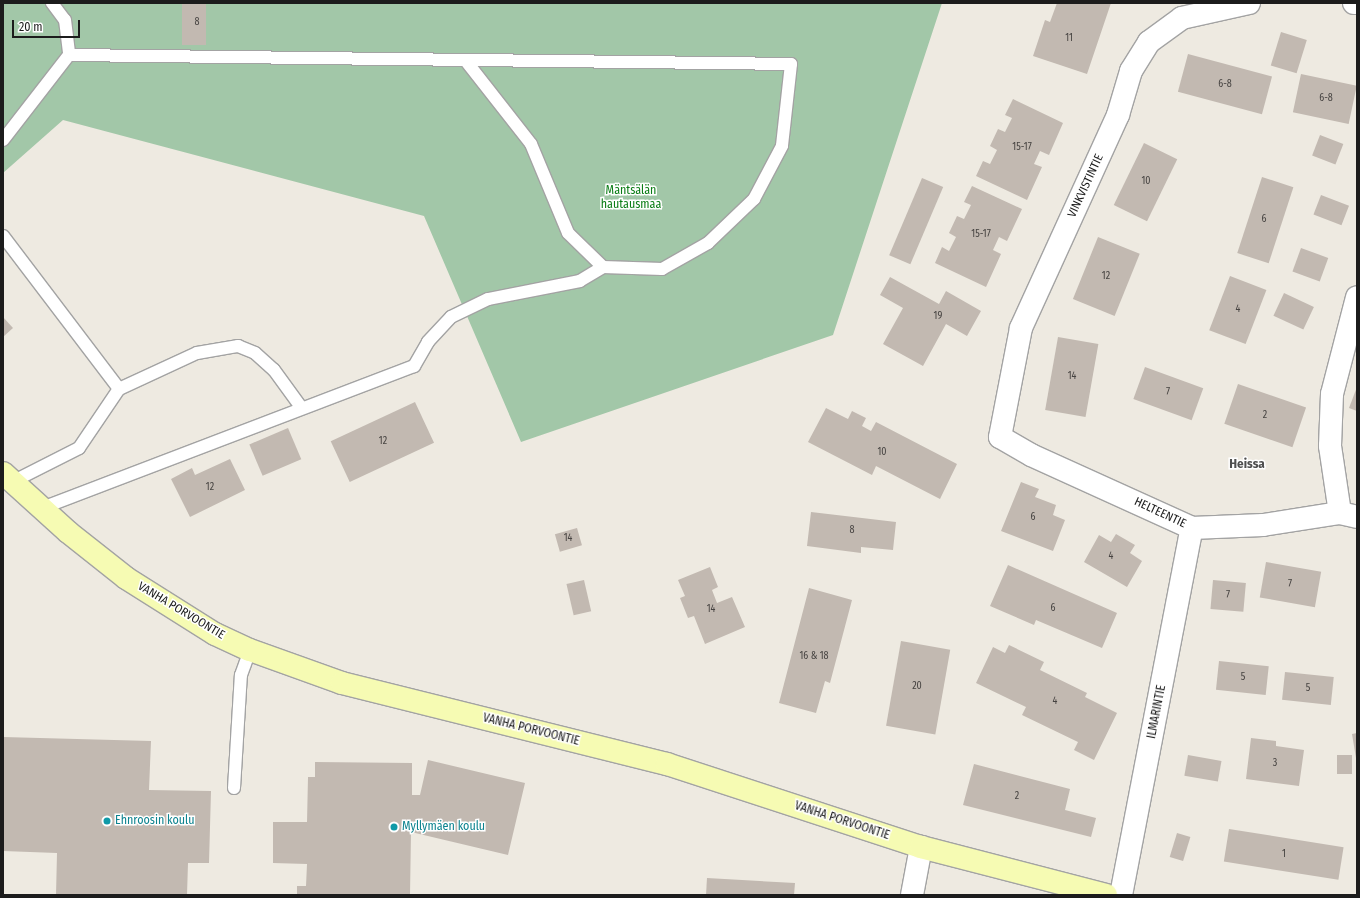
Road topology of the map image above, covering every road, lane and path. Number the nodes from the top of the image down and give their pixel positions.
1 (52, 3) edge
2 (1249, 3) edge
3 (69, 55) junction
4 (466, 61) junction
5 (3, 140) edge
6 (3, 236) edge
7 (603, 267) junction
8 (1357, 297) edge
9 (119, 389) junction
10 (301, 407) junction
11 (1000, 437) joint
12 (8, 477) edge
13 (42, 508) junction
14 (1349, 515) edge
15 (1192, 528) junction
16 (250, 650) junction
17 (234, 788) dead end
18 (921, 847) junction
19 (912, 895) edge
20 (1106, 895) edge
21 (1121, 895) edge

1 - 3 lane
2 - 11 street, VINKVISTINTIE
3 - 4 lane
3 - 5 lane
4 - 7 lane
4 - 7 lane
6 - 9 lane
7 - 10 lane
8 - 14 street
9 - 10 lane
9 - 12 lane
10 - 13 lane
11 - 15 street, HELTEENTIE
12 - 13 main road, VANHA PORVOONTIE
13 - 16 main road, VANHA PORVOONTIE
14 - 15 street, HELTEENTIE
15 - 21 street, ILMARINTIE
16 - 17 lane
16 - 18 main road, VANHA PORVOONTIE
18 - 19 street
18 - 20 main road, VANHA PORVOONTIE

